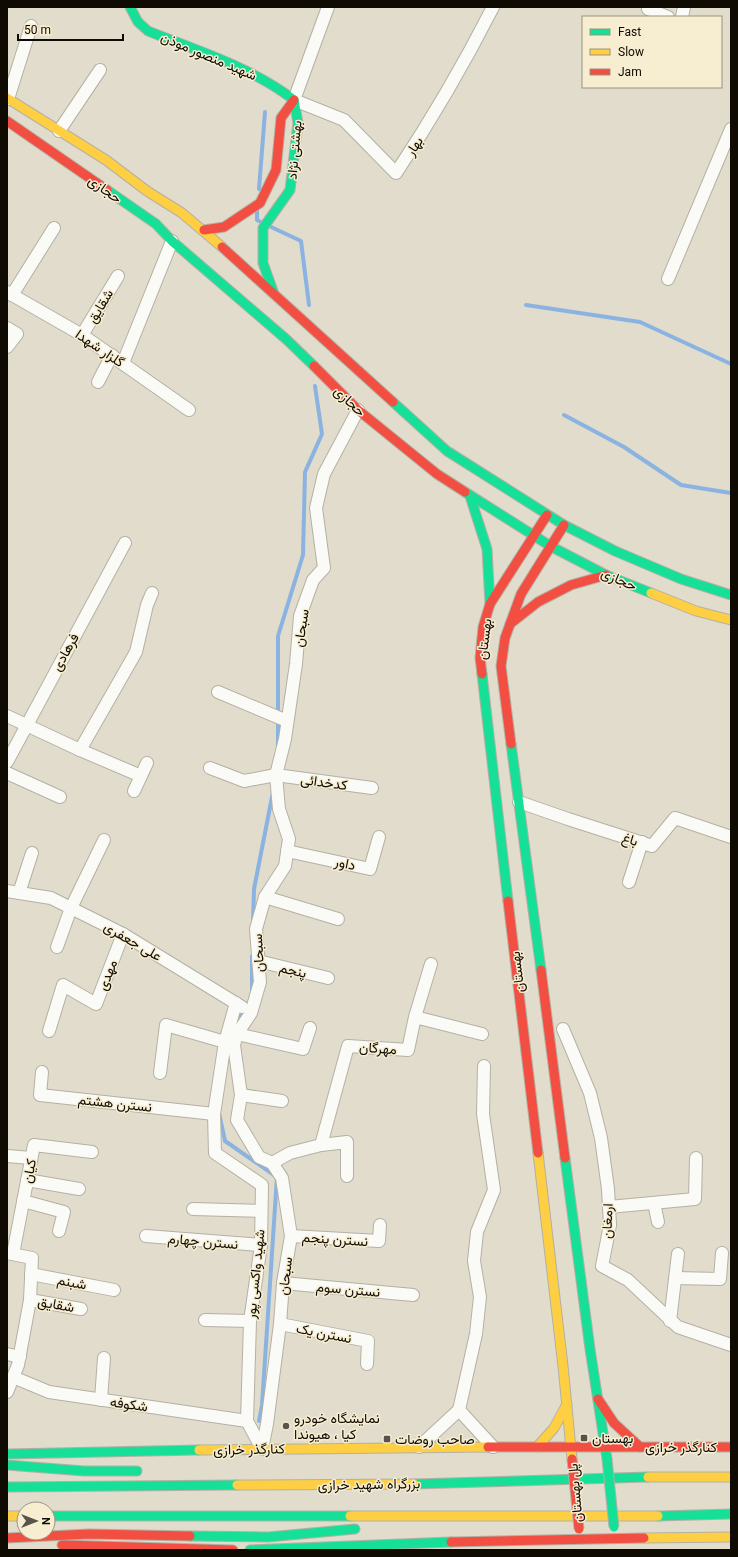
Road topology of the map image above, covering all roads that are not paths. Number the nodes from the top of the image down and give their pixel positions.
1 (130, 7) edge
2 (328, 7) edge
3 (493, 7) edge
4 (648, 9) dead end
5 (666, 16) edge
6 (30, 26) dead end
7 (100, 70) dead end
8 (8, 98) edge
9 (294, 100) junction
10 (7, 121) edge
11 (731, 129) edge
12 (60, 131) junction
13 (54, 228) dead end
14 (204, 230) junction
15 (172, 241) junction
16 (118, 276) dead end
17 (668, 279) dead end
18 (273, 293) junction
19 (9, 294) edge
20 (7, 328) edge
21 (82, 335) junction
22 (7, 347) edge
23 (112, 355) junction
24 (123, 363) junction
25 (98, 382) dead end
26 (189, 410) dead end
27 (358, 410) junction
28 (470, 496) junction
29 (547, 515) junction
30 (564, 525) junction
31 (534, 537) junction
32 (125, 543) dead end
33 (552, 547) junction
34 (606, 574) junction
35 (152, 593) dead end
36 (731, 595) edge
37 (490, 604) junction
38 (731, 620) edge
39 (510, 624) junction
40 (218, 692) dead end
41 (7, 716) edge
42 (287, 721) junction
43 (26, 725) junction
44 (80, 750) junction
45 (7, 760) edge
46 (147, 763) dead end
47 (210, 768) dead end
48 (7, 773) edge
49 (276, 775) junction
50 (141, 776) junction
51 (372, 788) dead end
52 (134, 791) dead end
53 (60, 797) dead end
54 (519, 802) junction
55 (379, 837) dead end
56 (731, 837) edge
57 (104, 840) dead end
58 (642, 842) junction
59 (287, 851) junction
60 (32, 853) dead end
61 (629, 882) dead end
62 (13, 892) edge
63 (264, 897) junction
64 (71, 908) junction
65 (338, 919) dead end
66 (124, 934) junction
67 (57, 947) dead end
68 (258, 961) junction
69 (432, 964) dead end
70 (328, 978) dead end
71 (236, 1003) junction
72 (251, 1013) junction
73 (415, 1017) junction
74 (310, 1028) dead end
75 (563, 1029) dead end
76 (49, 1031) dead end
77 (237, 1034) junction
78 (482, 1034) dead end
79 (225, 1042) junction
80 (484, 1066) dead end
81 (42, 1072) dead end
82 (160, 1073) dead end
83 (241, 1095) junction
84 (282, 1101) dead end
85 (214, 1114) junction
86 (321, 1145) junction
87 (92, 1152) dead end
88 (7, 1156) edge
89 (31, 1158) junction
90 (696, 1158) dead end
91 (272, 1163) junction
92 (347, 1176) dead end
93 (27, 1180) junction
94 (79, 1189) dead end
95 (23, 1201) junction
96 (654, 1203) junction
97 (609, 1207) junction
98 (193, 1209) dead end
99 (261, 1211) junction
100 (658, 1222) dead end
101 (380, 1225) dead end
102 (59, 1231) dead end
103 (146, 1236) dead end
104 (291, 1236) junction
105 (261, 1245) junction
106 (722, 1253) dead end
107 (10, 1254) edge
108 (678, 1254) dead end
109 (31, 1274) junction
110 (675, 1278) junction
111 (283, 1283) junction
112 (114, 1290) dead end
113 (412, 1295) dead end
114 (30, 1300) junction
115 (81, 1309) dead end
116 (205, 1320) dead end
117 (250, 1321) junction
118 (670, 1321) junction
119 (280, 1324) junction
120 (731, 1345) edge
121 (7, 1354) edge
122 (20, 1357) junction
123 (104, 1358) dead end
124 (367, 1364) dead end
125 (13, 1377) junction
126 (7, 1392) edge
127 (598, 1399) junction
128 (101, 1400) junction
129 (567, 1404) junction
130 (459, 1410) junction
131 (247, 1420) junction
132 (419, 1447) junction
133 (493, 1447) junction
134 (537, 1447) junction
135 (571, 1447) junction
136 (606, 1447) junction
137 (640, 1447) junction
138 (731, 1447) edge
139 (262, 1449) junction
140 (7, 1454) edge
141 (7, 1465) edge
142 (148, 1471) dead end
143 (314, 1475) dead end
144 (731, 1477) edge
145 (408, 1484) junction
146 (7, 1487) edge
147 (731, 1514) edge
148 (56, 1516) edge
149 (480, 1516) junction
150 (394, 1525) dead end
151 (363, 1528) dead end
152 (659, 1537) junction
153 (731, 1537) edge
154 (7, 1538) edge
155 (579, 1538) junction
156 (615, 1538) junction
157 (549, 1540) junction
158 (7, 1544) edge
159 (504, 1545) edge
160 (647, 1546) dead end
161 (418, 1547) edge
162 (204, 1549) edge
163 (233, 1550) edge
164 (250, 1550) edge
165 (564, 1550) edge
166 (580, 1550) edge
167 (616, 1550) edge

1 - 9 main road, شهید منصور موذن
2 - 9 street
3 - 9 street, بهار
4 - 5 street
6 - 8 street
7 - 12 street
8 - 12 main road, حجازی
9 - 14 main road, بهشتی نژاد
9 - 18 main road, بهشتی نژاد
10 - 15 main road, حجازی
11 - 17 street
12 - 14 main road, حجازی
13 - 19 street
14 - 18 main road, حجازی
15 - 24 street
15 - 27 main road, حجازی
16 - 21 street, شقایق
18 - 29 main road, حجازی
19 - 21 street, گلزار شهدا
20 - 22 street
21 - 23 street, گلزار شهدا
23 - 24 street, گلزار شهدا
23 - 25 street
24 - 26 street, گلزار شهدا
27 - 28 main road, حجازی
27 - 42 street, سبحان
28 - 31 main road, حجازی
28 - 37 main road
29 - 30 main road, حجازی
29 - 31 main road, بهستان
30 - 33 main road, بهستان
30 - 36 main road, حجازی
31 - 33 main road, حجازی
31 - 37 main road, بهستان
32 - 43 street, فرهادی
33 - 34 main road, حجازی
33 - 39 main road, بهستان
34 - 38 main road, حجازی
34 - 39 main road
35 - 44 street
37 - 129 main road, بهستان
39 - 54 main road, بهستان
40 - 42 street
41 - 43 street
42 - 49 street, سبحان
43 - 44 street
43 - 45 street, فرهادی
44 - 50 street
46 - 50 street
47 - 49 street, کدخدائی
48 - 53 street
49 - 51 street, کدخدائی
49 - 59 street, سبحان
50 - 52 street
54 - 58 street, باغ
54 - 127 main road, بهستان
55 - 59 street, داور
56 - 58 street, باغ
57 - 64 street
58 - 61 street
59 - 63 street, سبحان
60 - 62 street
62 - 64 street, علی جعفری
63 - 65 street
63 - 68 street, سبحان
64 - 66 street, علی جعفری
64 - 67 street
66 - 71 street, علی جعفری
66 - 76 street, مهدی
68 - 70 street, پنجم
68 - 72 street, سبحان
69 - 73 street
71 - 72 street, علی جعفری
71 - 79 street, شهید واکسی پور
72 - 77 street, سبحان
73 - 78 street
73 - 86 street, مهرگان
74 - 77 street
75 - 97 street, ارمغان
77 - 83 street, سبحان
79 - 82 street
79 - 85 street, شهید واکسی پور
80 - 130 street
81 - 85 street, نسترن هشتم
83 - 84 street
83 - 91 street, سبحان
85 - 99 street, شهید واکسی پور
86 - 91 street
86 - 92 street
87 - 89 street, کیان
88 - 89 street
89 - 93 street, کیان
90 - 96 street
91 - 104 street, سبحان
93 - 94 street
93 - 95 street, کیان
95 - 102 street
95 - 107 street, کیان
96 - 97 street
96 - 100 street
97 - 118 street, ارمغان
98 - 99 street
99 - 105 street, شهید واکسی پور
101 - 104 street, نسترن پنجم
103 - 105 street, نسترن چهارم
104 - 111 street, سبحان
105 - 117 street, شهید واکسی پور
106 - 110 street
107 - 109 street
108 - 110 street
109 - 112 street, شبنم
109 - 114 street
110 - 118 street
111 - 113 street, نسترن سوم
111 - 119 street, سبحان
114 - 115 street, شقایق
114 - 122 street
116 - 117 street
117 - 131 street, شهید واکسی پور
118 - 120 street, ارمغان
119 - 124 street, نسترن یک
119 - 139 street, سبحان
121 - 122 street
122 - 125 street
123 - 128 street
125 - 126 street
125 - 128 street, شکوفه
127 - 136 main road, بهستان
127 - 137 main road
128 - 131 street, شکوفه
129 - 134 main road
129 - 135 main road, بهستان
130 - 132 street
130 - 133 street
131 - 139 street, شهید واکسی پور
132 - 133 main road, کنارگذر خرازی
132 - 139 main road, کنارگذر خرازی
133 - 134 main road, کنارگذر خرازی
134 - 135 main road, کنارگذر خرازی
135 - 136 main road, کنارگذر خرازی
135 - 155 main road, پل بهستان, bridge
136 - 137 main road, کنارگذر خرازی
136 - 156 main road, bridge
137 - 138 main road, کنارگذر خرازی
139 - 140 main road, کنارگذر خرازی
141 - 142 main road
143 - 145 main road
144 - 145 main road, بزرگراه شهید خرازی
145 - 146 main road, بزرگراه شهید خرازی
147 - 149 main road
148 - 149 main road
149 - 150 main road
151 - 154 main road
152 - 153 main road
152 - 156 main road
152 - 160 main road
155 - 156 main road
155 - 157 main road
155 - 166 main road
156 - 167 main road
157 - 159 main road
157 - 165 main road
158 - 162 main road
159 - 161 main road
161 - 164 main road
162 - 163 main road

